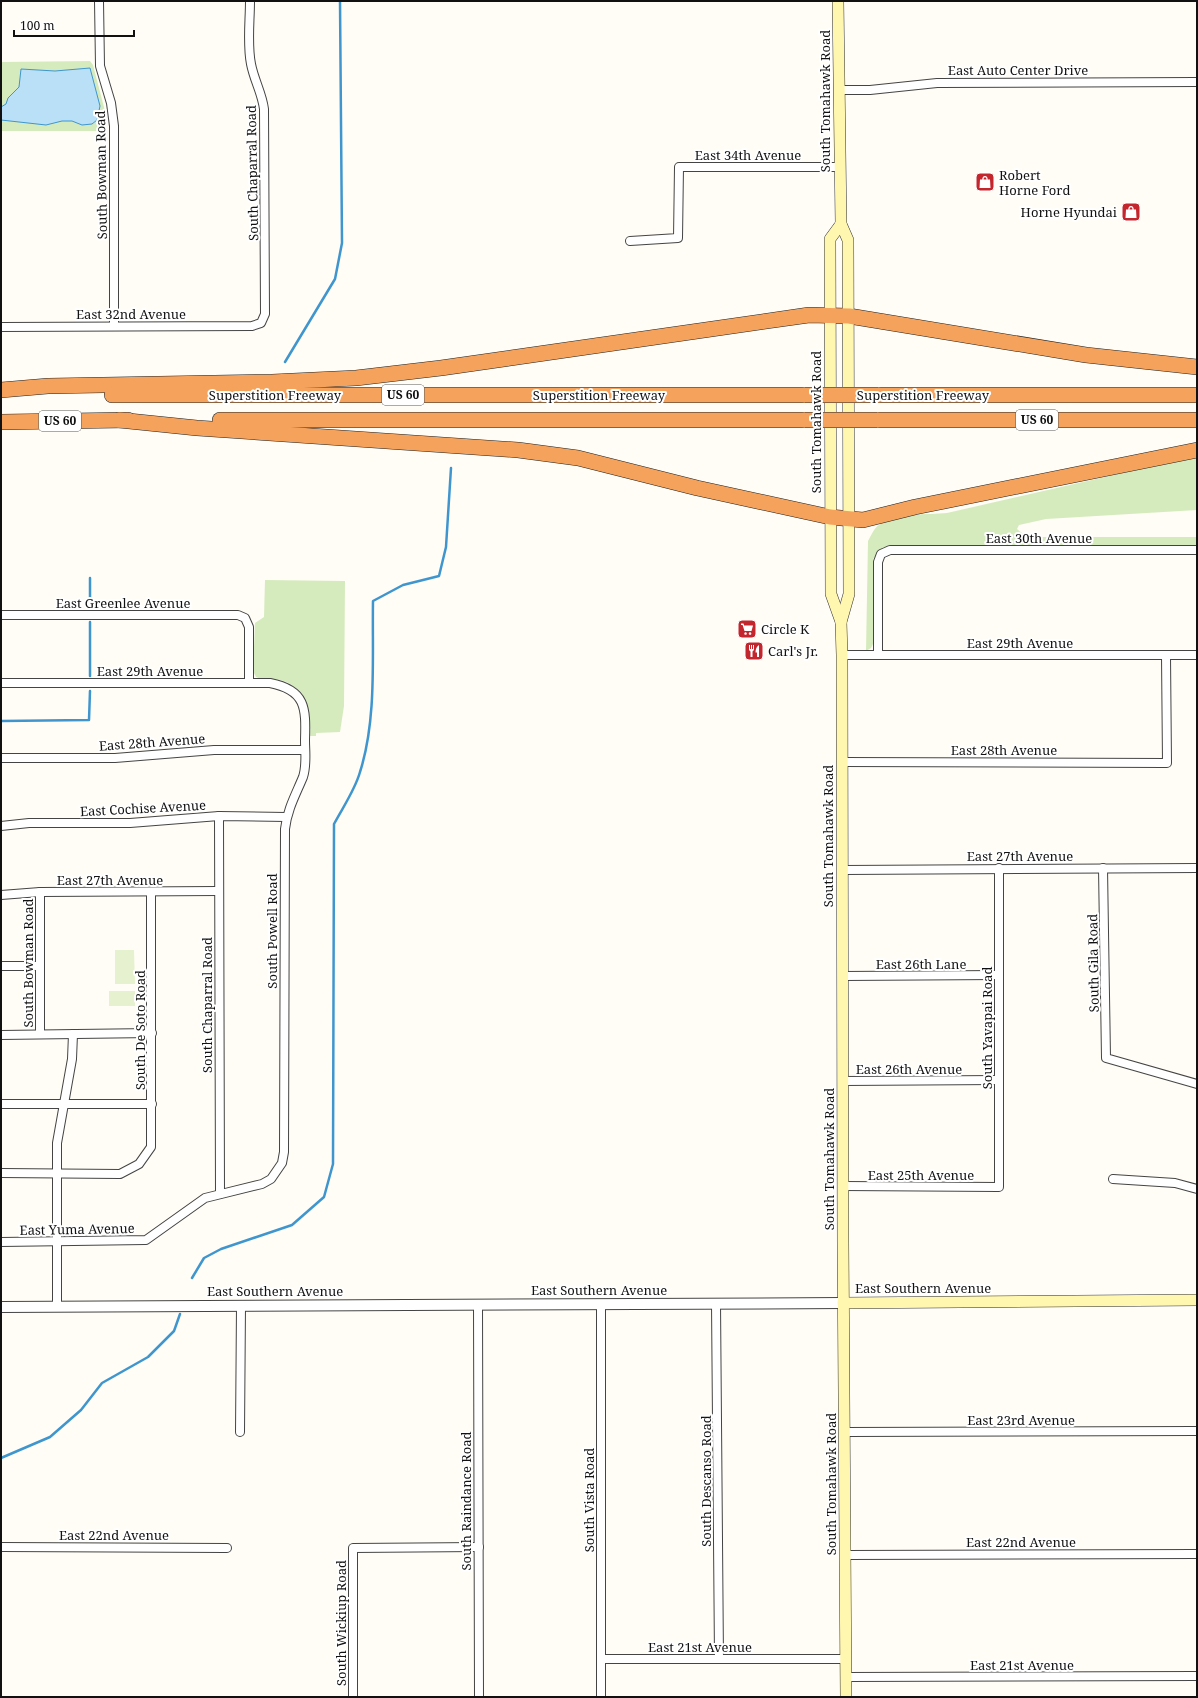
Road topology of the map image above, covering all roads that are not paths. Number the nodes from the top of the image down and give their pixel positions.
1 (99, 1) edge
2 (250, 1) edge
3 (838, 1) edge
4 (1197, 82) edge
5 (839, 90) junction
6 (839, 167) junction
7 (841, 224) junction
8 (630, 241) dead end
9 (830, 315) junction
10 (849, 316) junction
11 (261, 323) joint
12 (1, 326) edge
13 (114, 326) junction
14 (1197, 367) edge
15 (1, 390) edge
16 (1197, 395) edge
17 (1, 396) edge
18 (119, 420) junction
19 (1197, 420) edge
20 (1, 422) edge
21 (1197, 450) edge
22 (830, 517) junction
23 (849, 519) junction
24 (1197, 550) edge
25 (1, 615) edge
26 (841, 622) junction
27 (842, 655) junction
28 (878, 655) junction
29 (1197, 655) edge
30 (1166, 656) junction
31 (1, 683) edge
32 (249, 683) junction
33 (296, 694) joint
34 (305, 750) junction
35 (1, 758) edge
36 (842, 762) junction
37 (219, 816) junction
38 (286, 817) junction
39 (1, 826) edge
40 (999, 868) junction
41 (1103, 868) junction
42 (1197, 868) edge
43 (843, 870) junction
44 (219, 891) junction
45 (40, 892) junction
46 (151, 892) junction
47 (1, 896) edge
48 (1, 966) edge
49 (40, 966) junction
50 (999, 975) junction
51 (843, 976) junction
52 (40, 1034) junction
53 (73, 1034) junction
54 (152, 1034) junction
55 (1, 1035) edge
56 (999, 1080) junction
57 (843, 1081) junction
58 (1197, 1084) edge
59 (1, 1104) edge
60 (63, 1104) junction
61 (152, 1104) junction
62 (277, 1172) joint
63 (1, 1173) edge
64 (57, 1174) junction
65 (1113, 1179) dead end
66 (843, 1186) junction
67 (1000, 1187) joint
68 (1197, 1188) edge
69 (220, 1194) junction
70 (57, 1241) junction
71 (1, 1242) edge
72 (1197, 1300) edge
73 (716, 1303) junction
74 (843, 1303) junction
75 (478, 1304) junction
76 (601, 1304) junction
77 (57, 1306) junction
78 (241, 1306) junction
79 (1, 1307) edge
80 (1197, 1431) edge
81 (240, 1432) dead end
82 (845, 1432) junction
83 (1, 1547) edge
84 (478, 1547) junction
85 (226, 1548) dead end
86 (1197, 1554) edge
87 (846, 1555) junction
88 (601, 1659) junction
89 (719, 1659) junction
90 (846, 1659) junction
91 (1197, 1676) edge
92 (846, 1677) junction
93 (353, 1697) edge
94 (479, 1697) edge
95 (601, 1697) edge
96 (846, 1697) edge

1 - 13 street, South Bowman Road
2 - 11 street, South Chaparral Road
3 - 5 main road, South Tomahawk Road
4 - 5 street, East Auto Center Drive
5 - 6 main road, South Tomahawk Road
6 - 7 main road, South Tomahawk Road
6 - 8 street, East 34th Avenue
7 - 9 main road, South Tomahawk Road
7 - 10 main road, South Tomahawk Road
9 - 10 highway
9 - 15 highway
9 - 22 main road, South Tomahawk Road
10 - 14 highway
10 - 23 main road, South Tomahawk Road
11 - 13 street, East 32nd Avenue
12 - 13 street, East 32nd Avenue
16 - 17 highway, Superstition Freeway / US 60, bridge
18 - 19 highway, Superstition Freeway / US 60, bridge
18 - 20 highway, Superstition Freeway / US 60
18 - 22 highway
21 - 23 highway
22 - 23 highway
22 - 26 main road, South Tomahawk Road
23 - 26 main road, South Tomahawk Road
24 - 28 street, East 30th Avenue
25 - 32 street, East Greenlee Avenue
26 - 27 main road, South Tomahawk Road
27 - 28 street, East 29th Avenue
27 - 36 main road, South Tomahawk Road
28 - 30 street, East 29th Avenue
29 - 30 street, East 29th Avenue
30 - 36 street, East 28th Avenue
31 - 32 street, East 29th Avenue
32 - 33 street, East 29th Avenue
33 - 34 street, South Powell Road
34 - 35 street, East 28th Avenue
34 - 38 street, South Powell Road
36 - 43 main road, South Tomahawk Road
37 - 38 street, East Cochise Avenue
37 - 39 street, East Cochise Avenue
37 - 44 street, South Chaparral Road
38 - 62 street, South Powell Road
40 - 41 street, East 27th Avenue
40 - 43 street, East 27th Avenue
40 - 50 street, South Yavapai Road
41 - 42 street, East 27th Avenue
41 - 58 street, South Gila Road
43 - 51 main road, South Tomahawk Road
44 - 46 street, East 27th Avenue
44 - 69 street, South Chaparral Road
45 - 46 street, East 27th Avenue
45 - 47 street, East 27th Avenue
45 - 49 street, South Bowman Road
46 - 54 street, South De Soto Road
48 - 49 street
49 - 52 street, South Bowman Road
50 - 51 street, East 26th Lane
50 - 56 street, South Yavapai Road
51 - 57 main road, South Tomahawk Road
52 - 53 street
52 - 55 street
53 - 54 street
53 - 60 street
54 - 61 street, South De Soto Road
56 - 57 street, East 26th Avenue
56 - 67 street, South Yavapai Road
57 - 66 main road, South Tomahawk Road
59 - 60 street
60 - 61 street
60 - 64 street
61 - 64 street, South De Soto Road
62 - 69 street, East Yuma Avenue
63 - 64 street
64 - 70 street
65 - 68 street
66 - 67 street, East 25th Avenue
66 - 74 main road, South Tomahawk Road
69 - 70 street, East Yuma Avenue
70 - 71 street, East Yuma Avenue
70 - 77 street
72 - 74 main road, East Southern Avenue
73 - 74 street, East Southern Avenue
73 - 76 street, East Southern Avenue
73 - 89 street, South Descanso Road
74 - 82 main road, South Tomahawk Road
75 - 76 street, East Southern Avenue
75 - 78 street, East Southern Avenue
75 - 84 street, South Raindance Road
76 - 88 street, South Vista Road
77 - 78 street, East Southern Avenue
77 - 79 street, East Southern Avenue
78 - 81 street
80 - 82 street, East 23rd Avenue
82 - 87 main road, South Tomahawk Road
83 - 85 street, East 22nd Avenue
84 - 93 street, South Wickiup Road
84 - 94 street, South Raindance Road
86 - 87 street, East 22nd Avenue
87 - 90 main road, South Tomahawk Road
88 - 89 street, East 21st Avenue
88 - 95 street, South Vista Road
89 - 90 street, East 21st Avenue
90 - 92 main road, South Tomahawk Road
91 - 92 street, East 21st Avenue
92 - 96 main road, South Tomahawk Road

